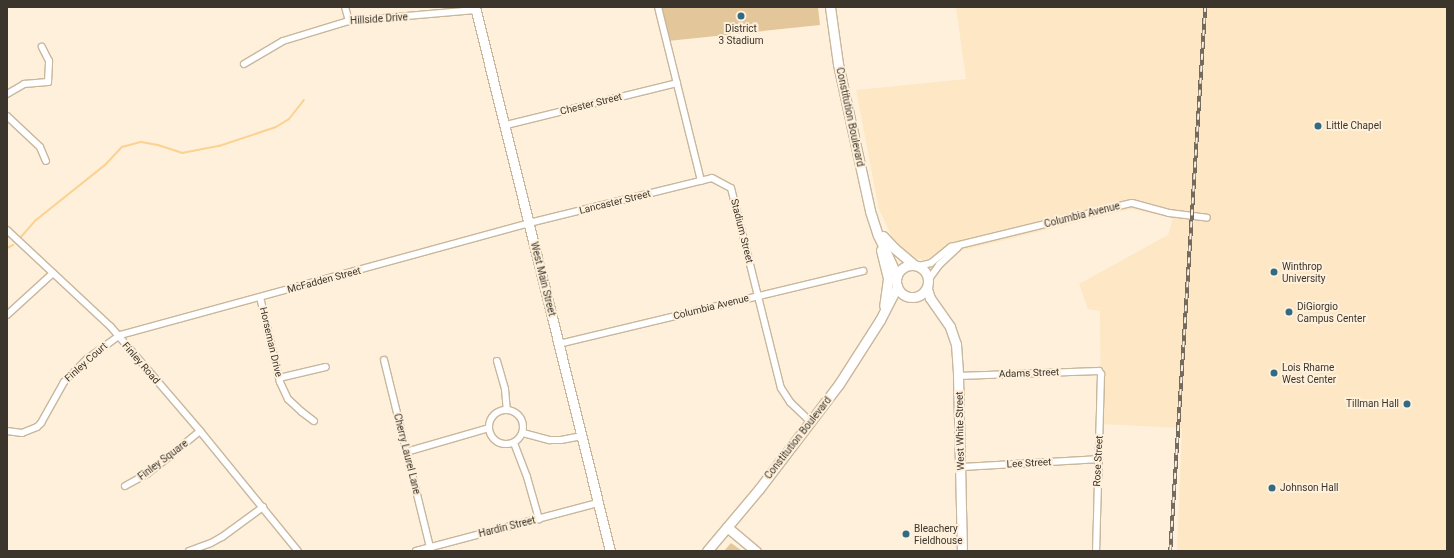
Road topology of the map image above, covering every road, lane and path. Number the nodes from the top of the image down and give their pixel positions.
1 (345, 7) edge
2 (658, 7) edge
3 (830, 7) edge
4 (476, 9) edge
5 (349, 20) junction
6 (42, 47) dead end
7 (244, 64) dead end
8 (676, 83) junction
9 (7, 94) edge
10 (7, 116) edge
11 (506, 125) junction
12 (46, 160) dead end
13 (701, 181) junction
14 (1208, 218) dead end
15 (529, 223) junction
16 (875, 225) junction
17 (7, 230) edge
18 (878, 235) junction
19 (958, 247) junction
20 (916, 266) junction
21 (863, 271) dead end
22 (53, 273) junction
23 (897, 276) junction
24 (929, 279) junction
25 (897, 286) junction
26 (927, 289) junction
27 (758, 295) junction
28 (912, 297) junction
29 (260, 298) junction
30 (943, 314) junction
31 (7, 315) edge
32 (881, 318) junction
33 (118, 336) junction
34 (559, 344) junction
35 (384, 360) dead end
36 (497, 361) dead end
37 (326, 367) dead end
38 (1099, 371) joint
39 (958, 376) junction
40 (279, 378) junction
41 (507, 410) junction
42 (314, 421) dead end
43 (811, 422) junction
44 (489, 428) junction
45 (7, 431) edge
46 (200, 431) junction
47 (523, 432) junction
48 (582, 436) junction
49 (514, 442) junction
50 (406, 452) junction
51 (1098, 459) junction
52 (960, 466) junction
53 (125, 486) dead end
54 (598, 504) junction
55 (263, 507) junction
56 (539, 519) junction
57 (727, 527) junction
58 (431, 549) edge
59 (189, 551) edge
60 (298, 551) edge
61 (416, 551) edge
62 (610, 551) edge
63 (707, 551) edge
64 (756, 551) edge
65 (962, 551) edge
66 (1096, 551) edge

1 - 5 street
2 - 8 street
3 - 16 street, Constitution Boulevard
4 - 5 street, Hillside Drive
4 - 11 street, West Main Street
5 - 7 street, Hillside Drive
6 - 9 street
8 - 11 street, Chester Street
8 - 13 street
10 - 12 street
11 - 15 street, West Main Street
13 - 15 street, Lancaster Street
13 - 27 street, Stadium Street
14 - 19 street, Columbia Avenue
15 - 29 street, McFadden Street
15 - 34 street, West Main Street
16 - 18 street, Constitution Boulevard
16 - 20 street, Constitution Boulevard
17 - 22 street, Finley Road
18 - 23 street, Constitution Boulevard
18 - 32 street
19 - 20 street, Columbia Avenue
19 - 24 street, Columbia Avenue
20 - 23 street
20 - 24 street, Constitution Boulevard
21 - 27 street, Columbia Avenue
22 - 31 street
22 - 33 street, Finley Road
23 - 25 street, Constitution Boulevard
24 - 26 street
25 - 28 street
25 - 32 street, Constitution Boulevard
26 - 28 street, Constitution Boulevard
26 - 30 street, West White Street
27 - 34 street, Columbia Avenue
27 - 43 street, Stadium Street
28 - 30 street, West White Street
28 - 32 street, Constitution Boulevard
29 - 33 street, McFadden Street
29 - 40 street, Horseman Drive
30 - 39 street, West White Street
32 - 43 street, Constitution Boulevard
33 - 45 street, Finley Court
33 - 46 street, Finley Road
34 - 48 street, West Main Street
35 - 50 street, Cherry Laurel Lane
36 - 41 street
37 - 40 street
38 - 39 street, Adams Street
38 - 51 street, Rose Street
39 - 52 street, West White Street
40 - 42 street, Horseman Drive
41 - 44 street
41 - 47 street
43 - 57 street, Constitution Boulevard
44 - 49 street
44 - 50 street
46 - 53 street, Finley Square
46 - 55 street, Finley Road
47 - 48 street
47 - 49 street
48 - 54 street, West Main Street
49 - 56 street
50 - 58 street, Cherry Laurel Lane
51 - 52 street, Lee Street
51 - 66 street, Rose Street
52 - 65 street, West White Street
54 - 56 street, Hardin Street
54 - 62 street, West Main Street
55 - 59 street
55 - 60 street, Finley Road
56 - 58 street, Hardin Street
57 - 63 street, Constitution Boulevard
57 - 64 street
58 - 61 street, Hardin Street

